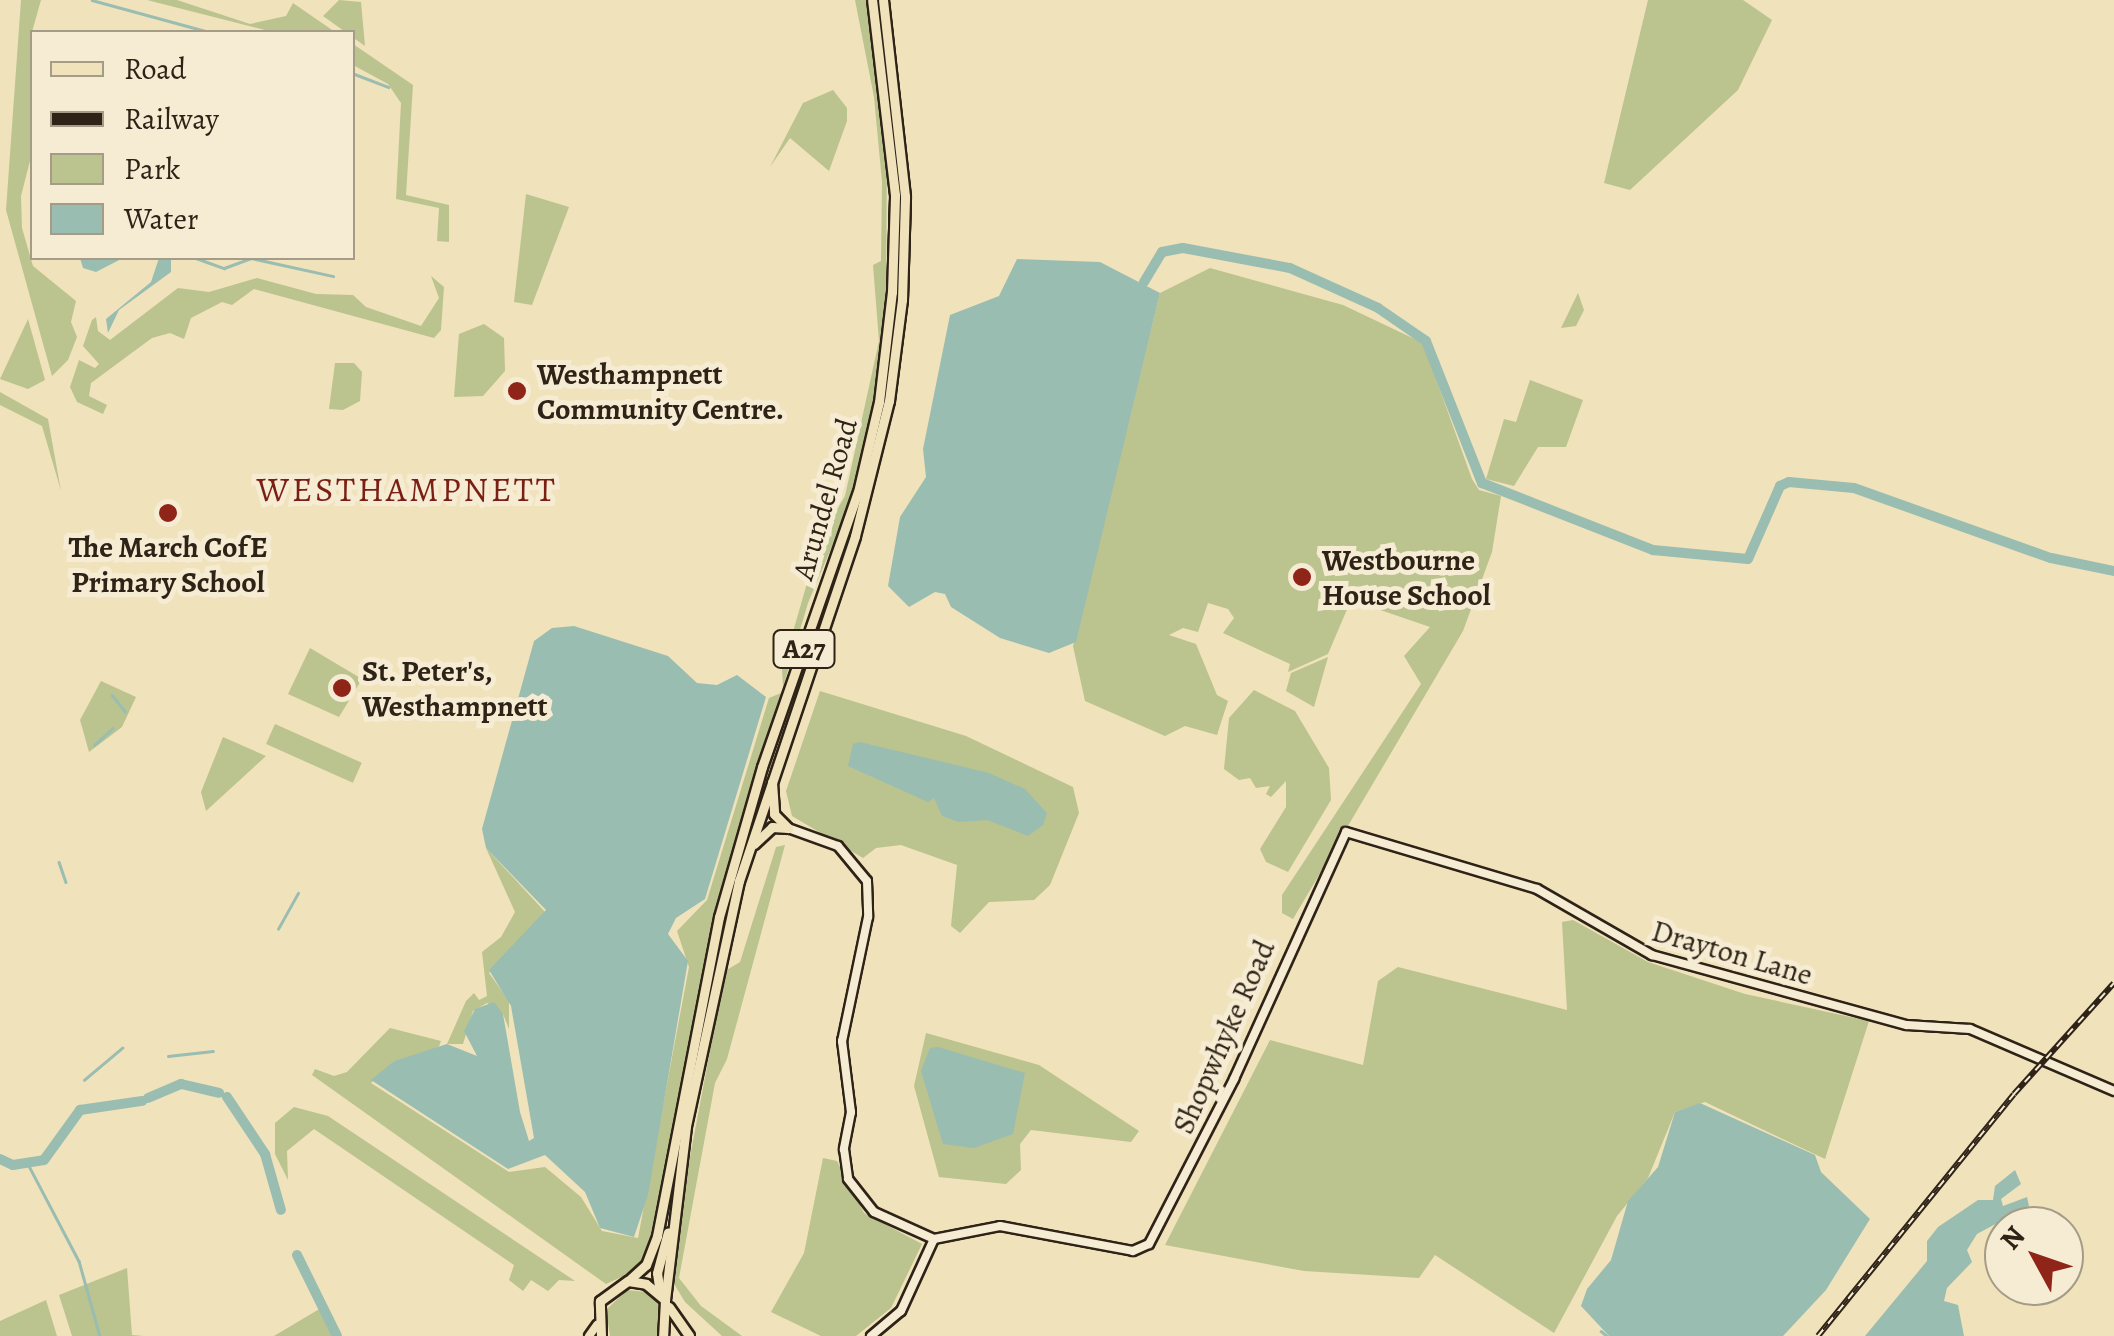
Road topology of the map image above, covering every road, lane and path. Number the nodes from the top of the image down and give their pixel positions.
1 (872, 0) edge
2 (883, 0) edge
3 (780, 745) junction
4 (788, 828) junction
5 (1346, 832) joint
6 (738, 881) junction
7 (2114, 1091) edge
8 (934, 1239) junction
9 (628, 1281) junction
10 (664, 1300) junction
11 (596, 1325) junction
12 (589, 1336) edge
13 (601, 1336) edge
14 (664, 1336) edge
15 (689, 1336) edge
16 (871, 1336) edge

1 - 9 highway, Arundel Road / A27
2 - 3 highway, Arundel Road / A27
3 - 4 highway
3 - 6 highway, Arundel Road / A27
4 - 6 highway
4 - 8 main road
5 - 7 main road, Drayton Lane
5 - 8 main road, Shopwhyke Road
6 - 10 highway, Arundel Road / A27
8 - 16 main road
9 - 10 highway
9 - 11 highway, Arundel Road
10 - 14 highway, Arundel Road
10 - 15 highway
11 - 12 main road
11 - 13 highway

